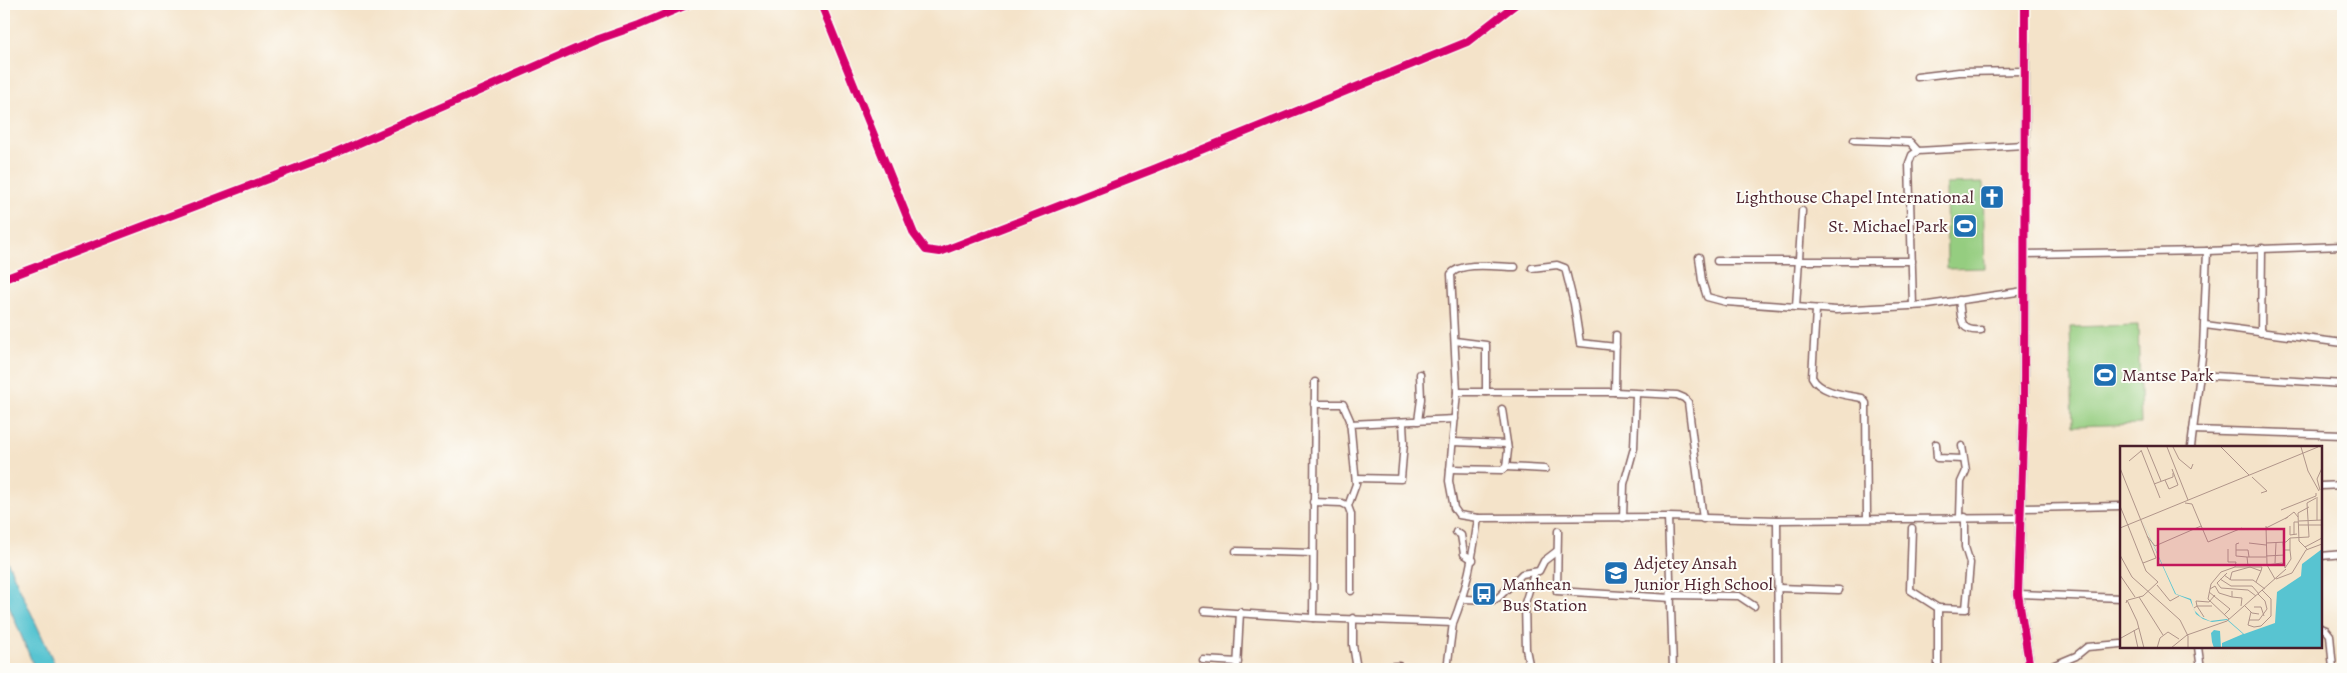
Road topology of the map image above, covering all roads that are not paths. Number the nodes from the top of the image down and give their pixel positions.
1 (689, 4) edge
2 (821, 4) edge
3 (1516, 4) edge
4 (2025, 4) edge
5 (2025, 43) joint
6 (2024, 71) junction
7 (1917, 77) dead end
8 (1854, 140) dead end
9 (2024, 144) junction
10 (1918, 151) junction
11 (1802, 211) dead end
12 (2343, 246) edge
13 (2262, 248) junction
14 (2207, 252) junction
15 (2024, 254) junction
16 (1699, 256) dead end
17 (1717, 261) dead end
18 (1799, 261) junction
19 (1912, 261) junction
20 (1515, 267) dead end
21 (1532, 268) dead end
22 (4, 279) edge
23 (2024, 291) junction
24 (1959, 300) junction
25 (1913, 306) junction
26 (1796, 307) junction
27 (1816, 310) junction
28 (2205, 325) junction
29 (1981, 330) dead end
30 (2261, 334) junction
31 (1616, 335) dead end
32 (1455, 342) junction
33 (2343, 343) edge
34 (1616, 347) junction
35 (1420, 374) dead end
36 (2199, 375) junction
37 (1315, 382) dead end
38 (2343, 384) edge
39 (1458, 392) junction
40 (1486, 392) junction
41 (1615, 392) junction
42 (1636, 394) junction
43 (1314, 404) junction
44 (1502, 409) dead end
45 (1455, 419) junction
46 (1418, 421) junction
47 (1403, 423) junction
48 (1350, 424) junction
49 (2193, 430) junction
50 (2343, 435) edge
51 (1453, 442) junction
52 (1507, 444) junction
53 (1936, 444) dead end
54 (1962, 446) dead end
55 (2191, 446) edge
56 (1963, 459) junction
57 (1506, 467) junction
58 (1450, 469) junction
59 (1545, 469) dead end
60 (1356, 478) junction
61 (2343, 485) edge
62 (2322, 486) edge
63 (1313, 502) junction
64 (1348, 506) junction
65 (2120, 506) edge
66 (2022, 513) junction
67 (1668, 517) junction
68 (1962, 517) junction
69 (1478, 518) junction
70 (1623, 518) junction
71 (1866, 518) junction
72 (1703, 519) junction
73 (1777, 520) junction
74 (1912, 528) dead end
75 (1558, 531) dead end
76 (1456, 532) dead end
77 (1236, 551) dead end
78 (1557, 551) junction
79 (1312, 553) junction
80 (2343, 554) edge
81 (2322, 556) edge
82 (1473, 560) junction
83 (1534, 574) junction
84 (1778, 588) junction
85 (1839, 590) dead end
86 (1351, 591) dead end
87 (2018, 594) junction
88 (1671, 597) junction
89 (2120, 598) edge
90 (1464, 599) junction
91 (1754, 606) dead end
92 (1938, 608) junction
93 (1204, 611) dead end
94 (1240, 612) junction
95 (1313, 618) junction
96 (1353, 618) junction
97 (1453, 624) junction
98 (2322, 628) edge
99 (2120, 644) edge
100 (2198, 648) edge
101 (1203, 660) dead end
102 (1238, 662) junction
103 (1378, 667) dead end
104 (1237, 669) edge
105 (1357, 669) edge
106 (1401, 669) edge
107 (1447, 669) edge
108 (1530, 669) edge
109 (1673, 669) edge
110 (1778, 669) edge
111 (1938, 669) edge
112 (2030, 669) edge
113 (2045, 669) edge
114 (2201, 669) edge
115 (2333, 669) edge

1 - 22 street
2 - 3 street
4 - 5 street
5 - 6 street
6 - 7 street
6 - 9 street
8 - 10 street
9 - 10 street
9 - 15 street
10 - 19 street
11 - 18 street
12 - 13 street
13 - 14 street
13 - 30 street
14 - 15 street
14 - 28 street
15 - 23 street
16 - 26 street
17 - 18 street
18 - 19 street
18 - 26 street
19 - 25 street
20 - 32 street
21 - 34 street
23 - 24 street
23 - 66 street
24 - 25 street
24 - 29 street
25 - 27 street
26 - 27 street
27 - 71 street
28 - 30 street
28 - 36 street
30 - 33 street
31 - 34 street
32 - 39 street
32 - 40 street
34 - 41 street
35 - 46 street
36 - 38 street
36 - 49 street
37 - 43 street
39 - 40 street
39 - 45 street
40 - 41 street
41 - 42 street
42 - 70 street
42 - 72 street
43 - 48 street
43 - 63 street
44 - 52 street
45 - 46 street
45 - 51 street
46 - 47 street
47 - 48 street
47 - 60 street
48 - 60 street
49 - 50 street
49 - 55 street
51 - 52 street
51 - 58 street
52 - 57 street
53 - 56 street
54 - 56 street
56 - 68 street
57 - 58 street
57 - 59 street
58 - 69 street
60 - 64 street
61 - 62 street
63 - 64 street
63 - 79 street
64 - 86 street
65 - 66 street
66 - 68 street
66 - 87 street
67 - 70 street
67 - 72 street
67 - 88 street
68 - 71 street
68 - 92 street
69 - 70 street
69 - 82 street
71 - 73 street
72 - 73 street
73 - 84 street
74 - 92 street
75 - 78 street
76 - 82 street
77 - 79 street
78 - 83 street
78 - 88 street
79 - 95 street
80 - 81 street
82 - 90 street
83 - 90 street
83 - 108 street
84 - 85 street
84 - 110 street
87 - 89 street
87 - 112 street
88 - 91 street
88 - 109 street
90 - 97 street
92 - 111 street
93 - 94 street
94 - 95 street
94 - 102 street
95 - 96 street
96 - 97 street
96 - 105 street
97 - 107 street
98 - 115 street
99 - 113 street
100 - 114 street
101 - 102 street
102 - 104 street
103 - 106 street

